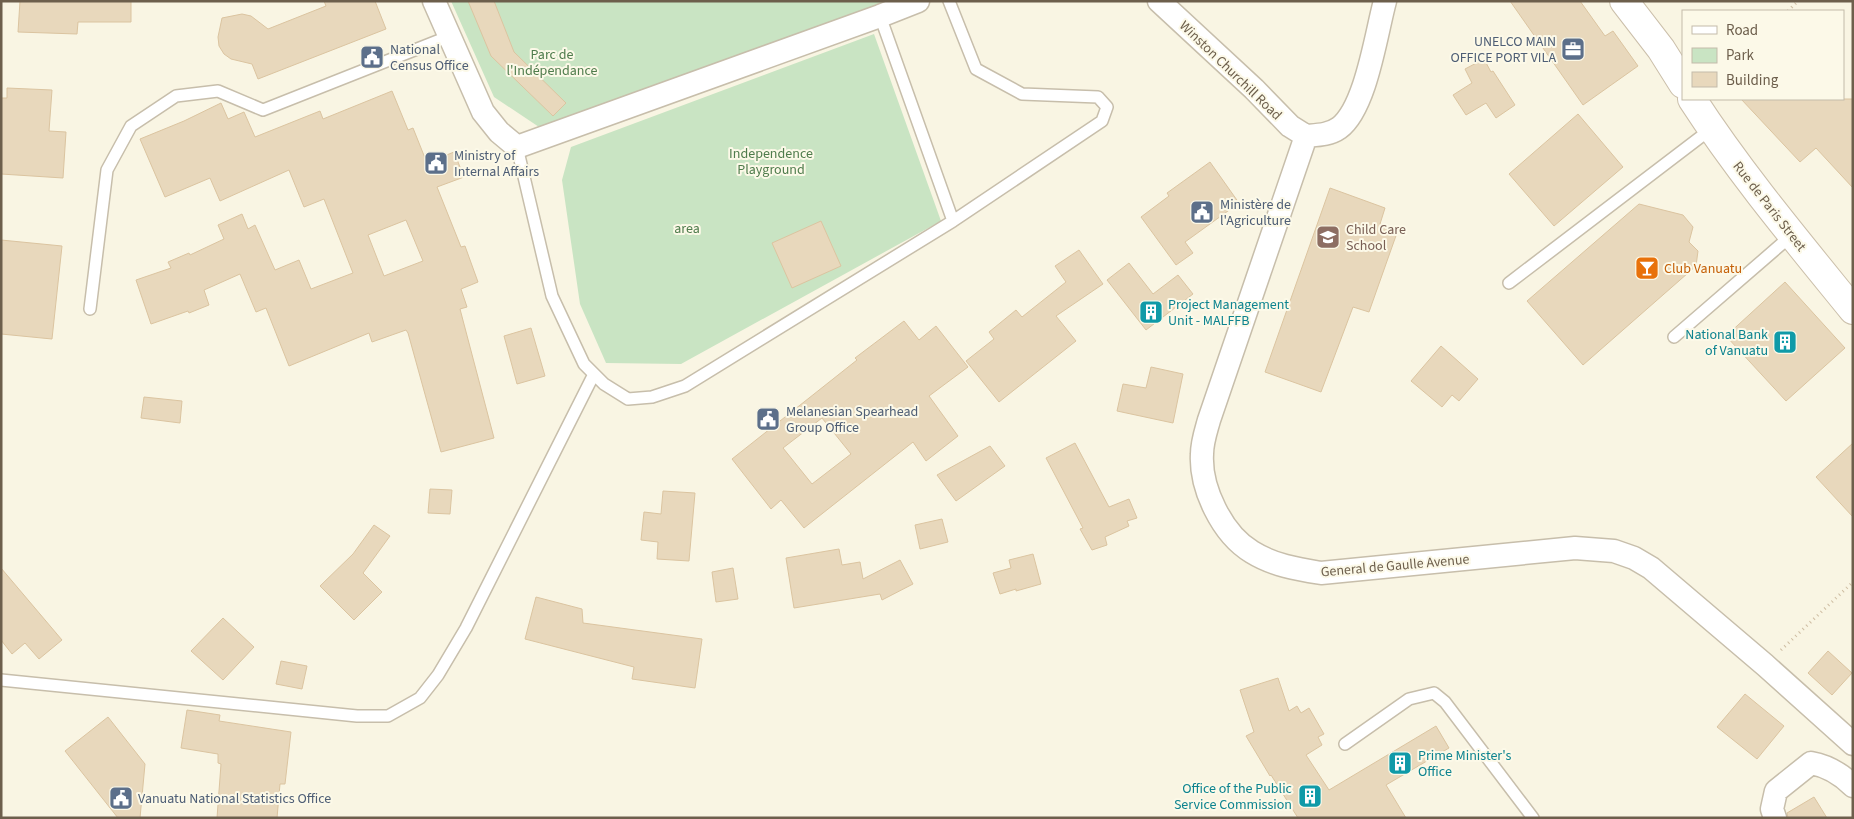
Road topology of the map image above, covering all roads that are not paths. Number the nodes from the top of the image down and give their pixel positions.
1 (434, 1) edge
2 (918, 1) edge
3 (949, 1) edge
4 (1159, 1) edge
5 (1385, 1) edge
6 (1624, 1) edge
7 (880, 16) junction
8 (450, 36) junction
9 (1682, 82) edge
10 (1693, 100) edge
11 (1711, 129) junction
12 (1306, 136) junction
13 (517, 147) junction
14 (953, 221) junction
15 (1792, 235) junction
16 (1509, 283) dead end
17 (90, 309) dead end
18 (1853, 310) edge
19 (1674, 337) dead end
20 (594, 374) junction
21 (1, 680) edge
22 (1345, 744) dead end
23 (1853, 744) edge
24 (1853, 786) edge
25 (1533, 818) edge
26 (1775, 818) edge

1 - 8 street
2 - 7 street
3 - 14 lane
4 - 12 street, Winston Churchill Road
5 - 12 street
6 - 9 street
7 - 13 street
7 - 14 lane
8 - 13 street
8 - 17 lane
10 - 11 street, Rue de Paris Street
11 - 15 street, Rue de Paris Street
11 - 16 lane
12 - 23 street, General de Gaulle Avenue
13 - 20 lane
14 - 20 lane
15 - 18 street, Rue de Paris Street
15 - 19 lane
20 - 21 lane
22 - 25 lane
24 - 26 street

